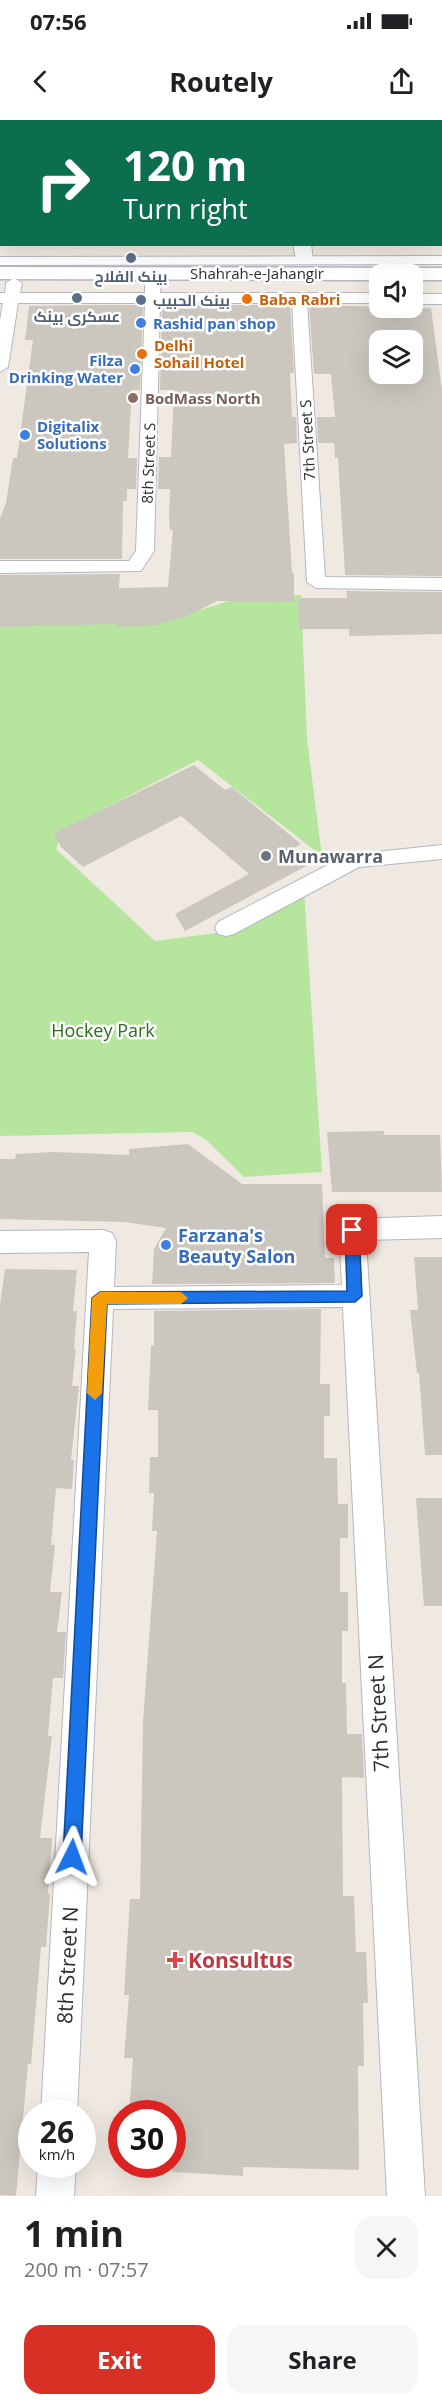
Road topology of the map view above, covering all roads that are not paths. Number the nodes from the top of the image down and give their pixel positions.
1 (19, 246) edge
2 (161, 246) edge
3 (436, 246) edge
4 (303, 252) edge
5 (441, 267) edge
6 (7, 279) edge
7 (157, 279) junction
8 (369, 285) edge
9 (423, 286) edge
10 (442, 286) edge
11 (299, 297) junction
12 (369, 298) edge
13 (423, 299) edge
14 (442, 299) edge
15 (0, 367) edge
16 (0, 567) edge
17 (442, 584) edge
18 (442, 852) edge
19 (226, 927) dead end
20 (442, 1227) edge
21 (0, 1242) edge
22 (355, 1296) junction
23 (100, 1298) junction
24 (60, 2100) edge
25 (56, 2178) edge
26 (55, 2196) edge
27 (406, 2196) edge

1 - 6 street
2 - 7 street, 8th Street S
3 - 5 street
4 - 5 street
4 - 7 street
5 - 7 main road, Shahrah-e-Jahangir
6 - 7 main road, Shahrah-e-Jahangir
6 - 15 street
7 - 8 main road, Shahrah-e-Jahangir
7 - 11 street
7 - 16 street, 8th Street S
9 - 10 main road
11 - 12 street
11 - 17 street, 7th Street S
13 - 14 street
18 - 19 street
20 - 22 street, 7th Street N
21 - 23 street, 8th Street N
22 - 23 street
22 - 27 street, 7th Street N
23 - 24 street, 8th Street N
25 - 26 street

